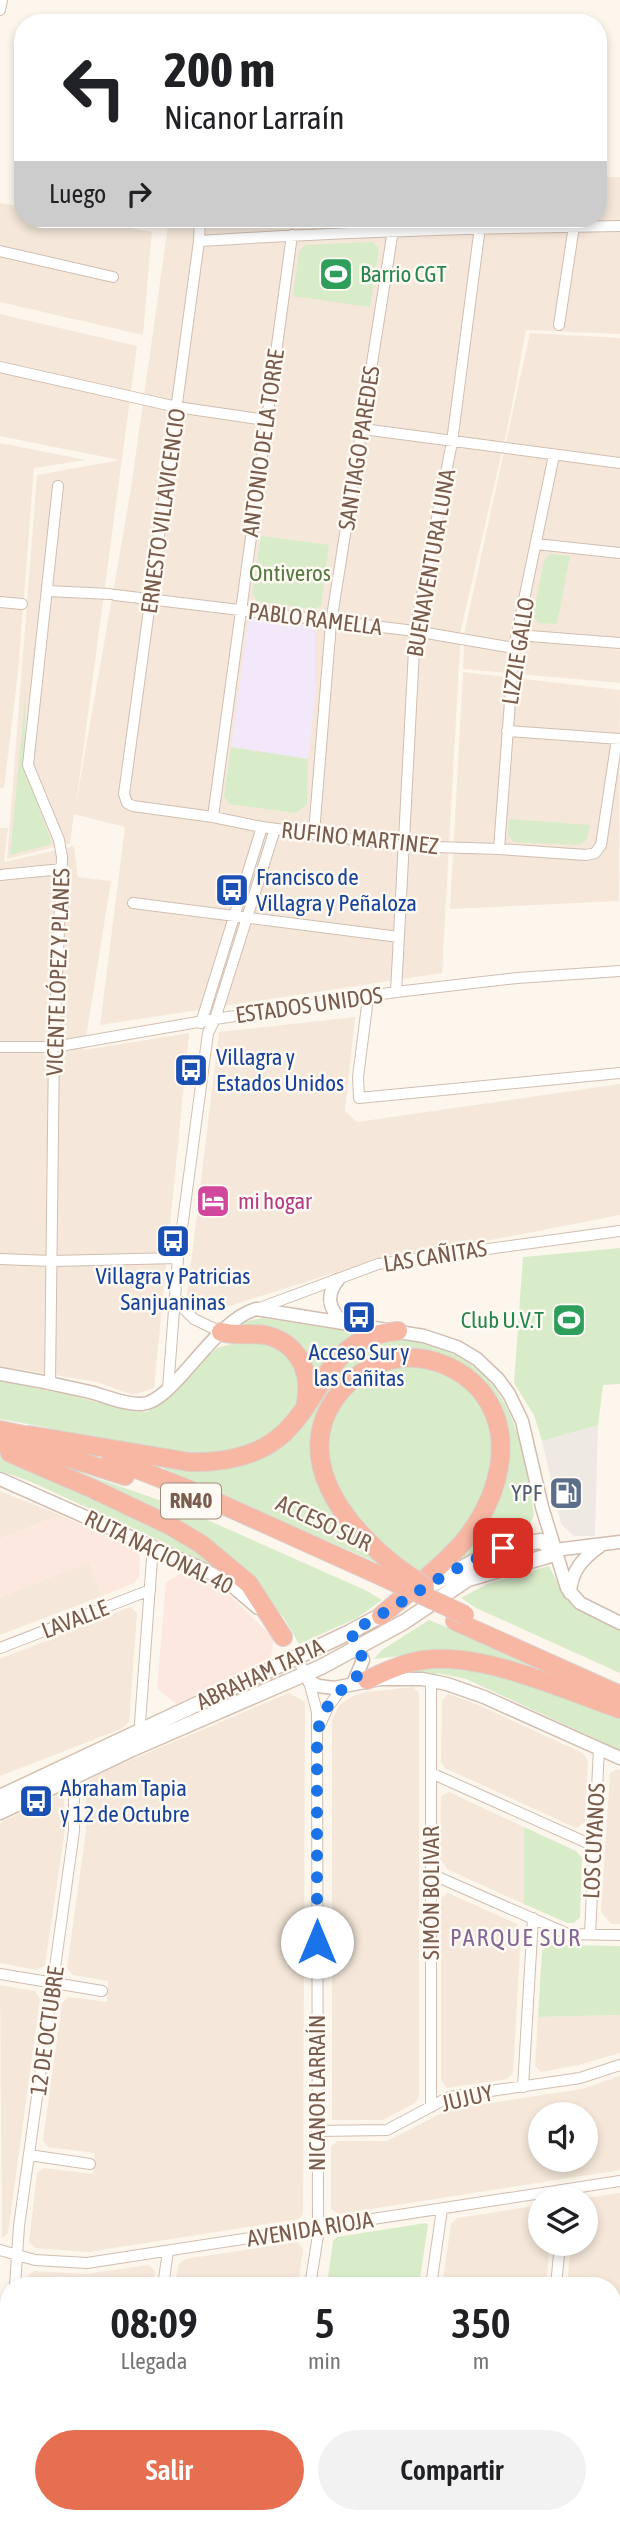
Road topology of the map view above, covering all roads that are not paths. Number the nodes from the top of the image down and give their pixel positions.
1 (2, 0) edge
2 (0, 10) edge
3 (200, 228) edge
4 (526, 228) edge
5 (574, 228) edge
6 (393, 230) junction
7 (479, 230) junction
8 (292, 235) junction
9 (199, 241) junction
10 (0, 251) edge
11 (113, 277) dead end
12 (559, 325) dead end
13 (0, 367) edge
14 (177, 407) junction
15 (265, 420) junction
16 (363, 429) junction
17 (452, 442) junction
18 (554, 455) junction
19 (620, 463) edge
20 (58, 486) dead end
21 (536, 544) junction
22 (620, 553) edge
23 (47, 591) junction
24 (152, 598) junction
25 (0, 602) edge
26 (22, 604) dead end
27 (241, 610) junction
28 (331, 623) junction
29 (415, 631) junction
30 (517, 635) junction
31 (620, 643) edge
32 (514, 648) junction
33 (507, 732) junction
34 (618, 739) edge
35 (127, 803) joint
36 (213, 817) junction
37 (262, 827) junction
38 (275, 829) junction
39 (314, 833) junction
40 (404, 846) junction
41 (499, 849) junction
42 (62, 869) junction
43 (0, 876) edge
44 (133, 902) dead end
45 (234, 915) junction
46 (246, 917) junction
47 (399, 937) junction
48 (620, 971) edge
49 (396, 992) junction
50 (368, 998) junction
51 (215, 1019) junction
52 (201, 1023) junction
53 (208, 1033) junction
54 (54, 1046) junction
55 (0, 1047) edge
56 (620, 1073) edge
57 (620, 1231) edge
58 (178, 1258) junction
59 (0, 1259) edge
60 (52, 1261) junction
61 (338, 1280) junction
62 (177, 1302) junction
63 (256, 1309) junction
64 (344, 1323) junction
65 (398, 1331) junction
66 (221, 1332) junction
67 (0, 1374) edge
68 (50, 1382) junction
69 (168, 1390) junction
70 (304, 1408) junction
71 (0, 1430) edge
72 (29, 1435) junction
73 (0, 1443) edge
74 (0, 1450) edge
75 (0, 1479) edge
76 (547, 1523) junction
77 (541, 1541) junction
78 (620, 1542) edge
79 (153, 1545) junction
80 (600, 1545) junction
81 (555, 1550) junction
82 (385, 1576) junction
83 (468, 1579) junction
84 (150, 1590) junction
85 (570, 1593) junction
86 (459, 1615) junction
87 (381, 1616) junction
88 (620, 1623) edge
89 (350, 1632) junction
90 (283, 1637) junction
91 (358, 1646) junction
92 (0, 1648) edge
93 (296, 1656) junction
94 (307, 1677) junction
95 (431, 1680) junction
96 (354, 1684) junction
97 (620, 1684) edge
98 (620, 1695) edge
99 (620, 1709) edge
100 (317, 1732) junction
101 (145, 1735) junction
102 (598, 1748) junction
103 (620, 1758) edge
104 (431, 1773) junction
105 (74, 1776) junction
106 (0, 1797) edge
107 (0, 1812) edge
108 (594, 1846) junction
109 (431, 1874) junction
110 (533, 1918) junction
111 (590, 1934) junction
112 (620, 1935) edge
113 (0, 1974) edge
114 (53, 1984) junction
115 (102, 1991) dead end
116 (620, 2065) edge
117 (523, 2087) junction
118 (431, 2107) junction
119 (317, 2131) junction
120 (29, 2155) junction
121 (90, 2164) dead end
122 (620, 2181) edge
123 (598, 2186) edge
124 (528, 2198) edge
125 (442, 2208) junction
126 (318, 2227) junction
127 (0, 2250) edge
128 (169, 2250) junction
129 (17, 2255) junction
130 (559, 2256) edge
131 (16, 2277) edge
132 (164, 2277) edge
133 (311, 2277) edge
134 (432, 2277) edge
135 (557, 2277) edge

1 - 2 street
3 - 9 street, ERNESTO VILLAVICENCIO
4 - 7 street
5 - 12 street
6 - 7 street
6 - 8 street
6 - 16 street, SANTIAGO PAREDES
7 - 17 street, BUENAVENTURA LUNA
8 - 9 street
8 - 15 street, ANTONIO DE LA TORRE
9 - 14 street, ERNESTO VILLAVICENCIO
10 - 11 street
13 - 14 street
14 - 15 street
14 - 24 street, ERNESTO VILLAVICENCIO
15 - 27 street, ANTONIO DE LA TORRE
16 - 17 street
16 - 28 street, SANTIAGO PAREDES
17 - 18 street
17 - 29 street, BUENAVENTURA LUNA
18 - 19 street
18 - 21 street, LIZZIE GALLO
20 - 23 street, VICENTE LÓPEZ Y PLANES
21 - 22 street
21 - 30 street, LIZZIE GALLO
23 - 24 street, PABLO RAMELLA
23 - 42 street, VICENTE LÓPEZ Y PLANES
24 - 27 street, PABLO RAMELLA
24 - 35 street, ERNESTO VILLAVICENCIO
25 - 26 street
27 - 28 street, PABLO RAMELLA
27 - 36 street, ANTONIO DE LA TORRE
28 - 29 street, PABLO RAMELLA
28 - 39 street, SANTIAGO PAREDES
29 - 32 street, PABLO RAMELLA
29 - 40 street, BUENAVENTURA LUNA
30 - 31 street
30 - 32 street, LIZZIE GALLO
32 - 33 street, LIZZIE GALLO
33 - 34 street
33 - 41 street, LIZZIE GALLO
34 - 41 street, RUFINO MARTINEZ
35 - 36 street, RUFINO MARTINEZ
36 - 37 street, RUFINO MARTINEZ
37 - 38 street, RUFINO MARTINEZ
37 - 45 street
38 - 39 street, RUFINO MARTINEZ
38 - 46 street
39 - 40 street, RUFINO MARTINEZ
40 - 41 street, RUFINO MARTINEZ
40 - 47 street, BUENAVENTURA LUNA
42 - 43 street
42 - 54 street, VICENTE LÓPEZ Y PLANES
44 - 45 street
45 - 46 street
45 - 52 street
46 - 47 street
46 - 51 street
47 - 49 street, BUENAVENTURA LUNA
48 - 49 street, ESTADOS UNIDOS
49 - 50 street, ESTADOS UNIDOS
50 - 51 street, ESTADOS UNIDOS
50 - 56 street
51 - 52 street, ESTADOS UNIDOS
51 - 53 street
52 - 53 street
52 - 54 street, ESTADOS UNIDOS
53 - 58 street
54 - 55 street, ESTADOS UNIDOS
54 - 60 street, VICENTE LÓPEZ Y PLANES
57 - 61 street, LAS CAÑITAS
58 - 60 street
58 - 62 street
59 - 60 street
60 - 68 street, VICENTE LÓPEZ Y PLANES
61 - 63 street, LAS CAÑITAS
61 - 64 street
62 - 66 street
62 - 69 street
63 - 64 street
63 - 66 street
64 - 65 street
65 - 70 highway
65 - 76 street
66 - 69 street
66 - 70 highway
67 - 68 street
68 - 69 street
70 - 72 highway
71 - 72 highway, ACCESO SUR / RN40
72 - 82 highway, ACCESO SUR / RN40
73 - 82 highway, ACCESO SUR / RN40
74 - 90 highway
75 - 79 street, RUTA NACIONAL 40
76 - 77 street
76 - 81 street
77 - 81 main road
77 - 83 main road
77 - 87 main road, ABRAHAM TAPIA
78 - 80 street, ABRAHAM TAPIA
79 - 84 street
79 - 90 street, RUTA NACIONAL 40
80 - 81 street, ABRAHAM TAPIA
80 - 85 street
81 - 83 main road, ABRAHAM TAPIA
81 - 85 street
82 - 86 highway, ACCESO SUR / RN40
82 - 86 highway, bridge
82 - 87 highway
83 - 91 main road, ABRAHAM TAPIA
84 - 92 street, LAVALLE
84 - 101 street
85 - 88 street
86 - 97 highway, ACCESO SUR / RN40
86 - 98 highway, ACCESO SUR / RN40
87 - 89 main road, ABRAHAM TAPIA
89 - 91 street
89 - 93 main road, ABRAHAM TAPIA
90 - 93 street, RUTA NACIONAL 40
91 - 94 main road, ABRAHAM TAPIA
91 - 96 street, NICANOR LARRAÍN
93 - 94 street, NICANOR LARRAÍN
93 - 101 main road, ABRAHAM TAPIA
94 - 96 street
94 - 100 street, NICANOR LARRAÍN
94 - 101 main road, ABRAHAM TAPIA
95 - 96 street
95 - 102 street
95 - 104 street, SIMÓN BOLIVAR
96 - 99 highway
96 - 100 street, NICANOR LARRAÍN
100 - 119 street, NICANOR LARRAÍN
101 - 105 main road, ABRAHAM TAPIA
101 - 106 main road, ABRAHAM TAPIA
102 - 103 street
102 - 108 street, LOS CUYANOS
104 - 108 street
104 - 109 street, SIMÓN BOLIVAR
105 - 107 main road, ABRAHAM TAPIA
105 - 114 street, 12 DE OCTUBRE
108 - 111 street, LOS CUYANOS
109 - 110 street
109 - 118 street, SIMÓN BOLIVAR
110 - 111 street
110 - 117 street
111 - 112 street
113 - 114 street
114 - 115 street
114 - 120 street, 12 DE OCTUBRE
116 - 117 street, JUJUY
117 - 118 street, JUJUY
118 - 119 street, JUJUY
119 - 126 street, NICANOR LARRAÍN
120 - 121 street
120 - 129 street, 12 DE OCTUBRE
122 - 123 street, AVENIDA RIOJA
124 - 125 street, AVENIDA RIOJA
125 - 126 street, AVENIDA RIOJA
125 - 134 street
126 - 128 street, AVENIDA RIOJA
126 - 133 street, NICANOR LARRAÍN
127 - 129 street, AVENIDA RIOJA
128 - 129 street, AVENIDA RIOJA
128 - 132 street
129 - 131 street, 12 DE OCTUBRE
130 - 135 street

